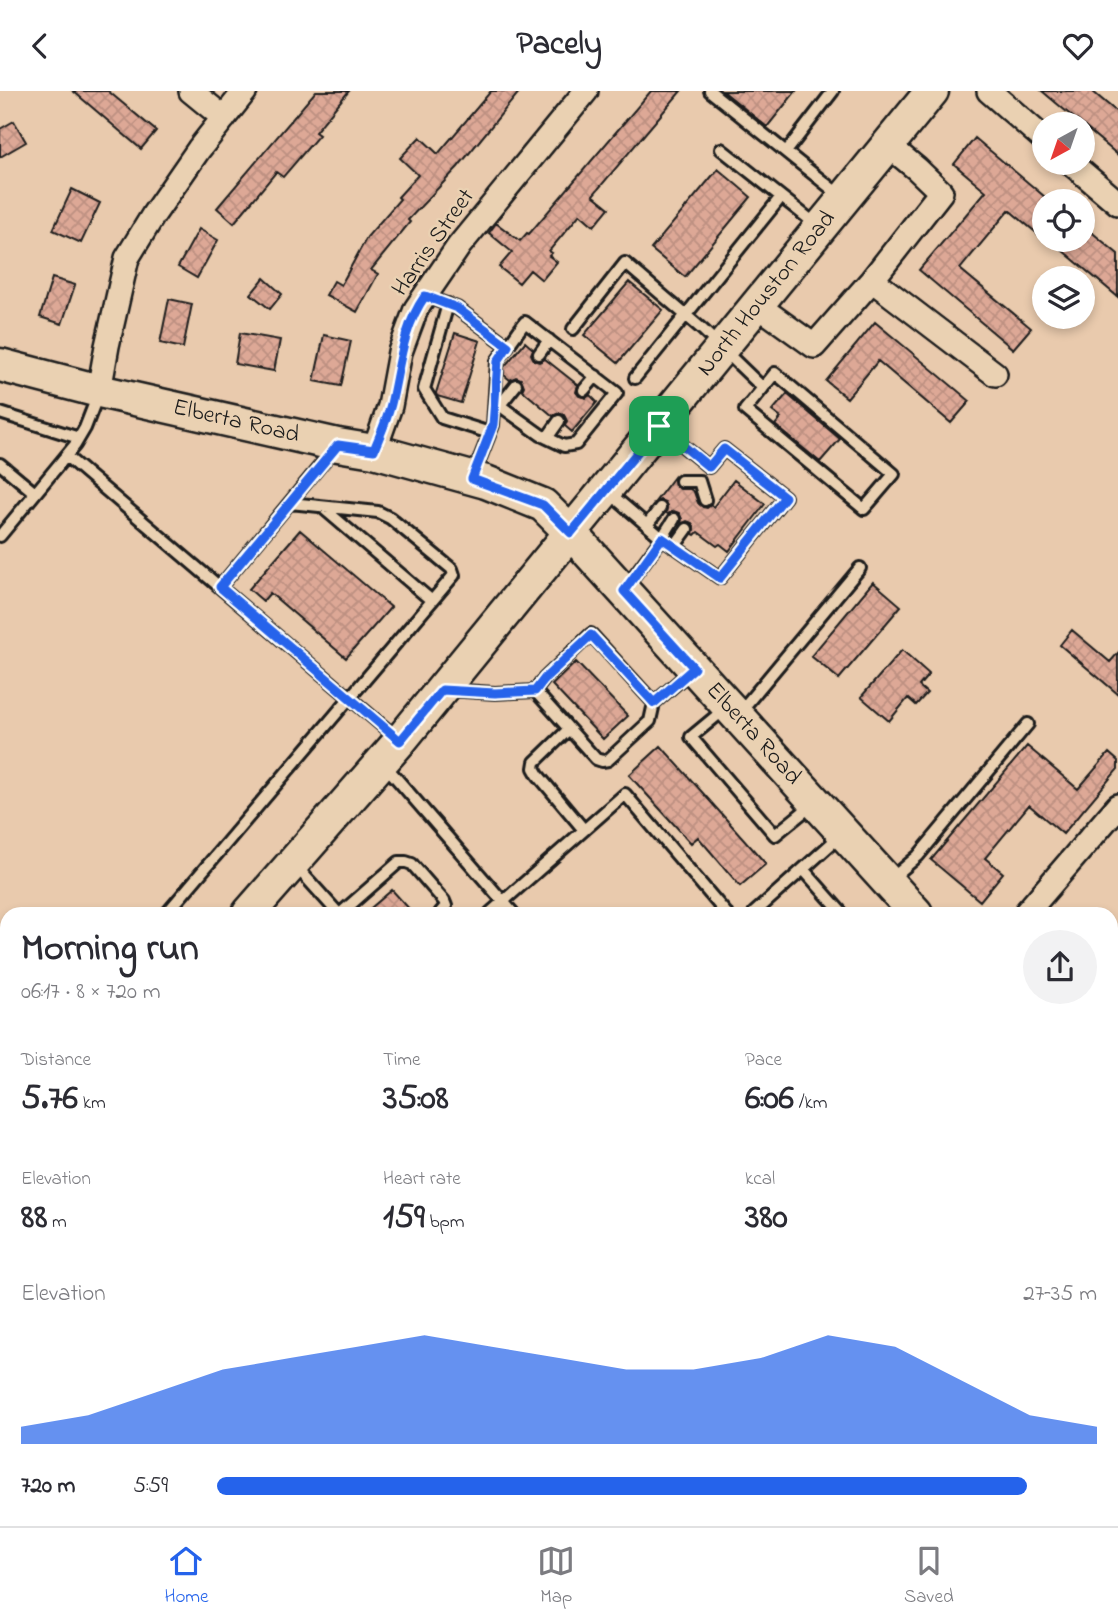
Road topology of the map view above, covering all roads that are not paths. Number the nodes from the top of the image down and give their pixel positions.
1 (191, 91) edge
2 (245, 91) edge
3 (586, 91) edge
4 (710, 91) edge
5 (833, 91) edge
6 (932, 91) edge
7 (989, 91) edge
8 (224, 118) junction
9 (1032, 129) edge
10 (888, 145) junction
11 (721, 149) dead end
12 (786, 152) junction
13 (1086, 175) edge
14 (781, 197) junction
15 (844, 199) junction
16 (1118, 203) edge
17 (820, 228) junction
18 (872, 280) junction
19 (425, 296) junction
20 (448, 304) junction
21 (757, 305) junction
22 (687, 315) junction
23 (573, 329) dead end
24 (549, 340) junction
25 (508, 346) junction
26 (722, 348) junction
27 (539, 353) dead end
28 (0, 365) edge
29 (995, 374) dead end
30 (596, 376) junction
31 (635, 378) dead end
32 (516, 385) dead end
33 (763, 388) junction
34 (584, 390) dead end
35 (99, 391) junction
36 (497, 404) junction
37 (0, 413) edge
38 (559, 421) dead end
39 (659, 426) junction
40 (490, 433) junction
41 (79, 438) junction
42 (547, 438) junction
43 (338, 445) junction
44 (374, 450) junction
45 (66, 456) junction
46 (0, 464) edge
47 (709, 467) junction
48 (472, 479) junction
49 (681, 481) dead end
50 (699, 481) junction
51 (607, 490) junction
52 (693, 491) dead end
53 (35, 493) junction
54 (705, 500) dead end
55 (290, 503) junction
56 (321, 507) junction
57 (660, 508) dead end
58 (674, 519) dead end
59 (647, 525) junction
60 (687, 529) dead end
61 (571, 533) junction
62 (0, 536) edge
63 (662, 538) junction
64 (674, 547) junction
65 (860, 568) dead end
66 (220, 587) junction
67 (624, 591) junction
68 (432, 601) junction
69 (694, 668) junction
70 (442, 690) junction
71 (535, 691) junction
72 (350, 698) junction
73 (654, 703) junction
74 (733, 711) junction
75 (1028, 724) dead end
76 (569, 729) junction
77 (391, 751) junction
78 (815, 802) junction
79 (1118, 806) edge
80 (584, 830) junction
81 (843, 833) junction
82 (293, 863) junction
83 (803, 869) junction
84 (888, 882) junction
85 (503, 902) junction
86 (172, 907) edge
87 (254, 907) edge
88 (334, 907) edge
89 (347, 907) edge
90 (445, 907) edge
91 (497, 907) edge
92 (508, 907) edge
93 (721, 907) edge
94 (761, 907) edge
95 (837, 907) edge
96 (911, 907) edge
97 (1031, 907) edge

1 - 8 street
2 - 8 street
3 - 19 street, Harris Street
4 - 12 lane
5 - 12 lane
6 - 10 street, North Houston Road
7 - 9 street
8 - 35 street
10 - 15 street, North Houston Road
10 - 18 street
11 - 14 lane
12 - 15 lane
13 - 16 street
14 - 17 lane
14 - 22 lane
15 - 17 street, North Houston Road
17 - 21 street, North Houston Road
18 - 21 street
18 - 29 street
19 - 20 lane
19 - 44 street, Harris Street
20 - 25 lane
20 - 40 lane
21 - 26 street, North Houston Road
22 - 23 lane
22 - 26 lane
22 - 31 lane
24 - 25 lane
24 - 27 lane
24 - 30 lane
25 - 36 lane
26 - 33 lane
26 - 39 street, North Houston Road
28 - 35 street, Elberta Road
30 - 34 lane
30 - 42 lane
32 - 36 lane
33 - 33 lane
35 - 41 lane
35 - 43 street, Elberta Road
36 - 40 lane
36 - 42 lane
37 - 41 lane
38 - 42 lane
39 - 47 lane
39 - 51 street, North Houston Road
40 - 48 lane
41 - 45 lane
43 - 44 street, Elberta Road
43 - 55 lane
44 - 48 street, Elberta Road
45 - 53 lane
45 - 66 lane
46 - 53 lane
47 - 50 lane
47 - 64 lane
48 - 61 street, Elberta Road
49 - 50 lane
50 - 52 lane
50 - 54 lane
51 - 59 lane
51 - 61 street, North Houston Road
53 - 62 lane
55 - 56 lane
55 - 66 lane
56 - 68 lane
56 - 68 lane
57 - 59 lane
58 - 63 lane
59 - 63 lane
60 - 64 lane
61 - 67 street, Elberta Road
61 - 70 street, North Houston Road
63 - 64 lane
63 - 67 lane
65 - 74 lane
66 - 72 lane
67 - 69 street, Elberta Road
68 - 72 lane
69 - 73 lane
69 - 74 street, Elberta Road
70 - 71 lane
70 - 77 street, North Houston Road
71 - 73 lane
71 - 76 lane
72 - 77 lane
72 - 86 lane
73 - 76 lane
74 - 78 street, Elberta Road
74 - 78 lane
75 - 84 lane
76 - 80 lane
77 - 82 street, North Houston Road
77 - 85 lane
78 - 81 street, Elberta Road
79 - 97 street
80 - 85 lane
80 - 93 lane
81 - 83 lane
81 - 84 street, Elberta Road
82 - 87 street, North Houston Road
82 - 88 lane
83 - 94 lane
83 - 95 lane
84 - 96 street, Elberta Road
85 - 91 lane
85 - 92 lane
89 - 90 lane

